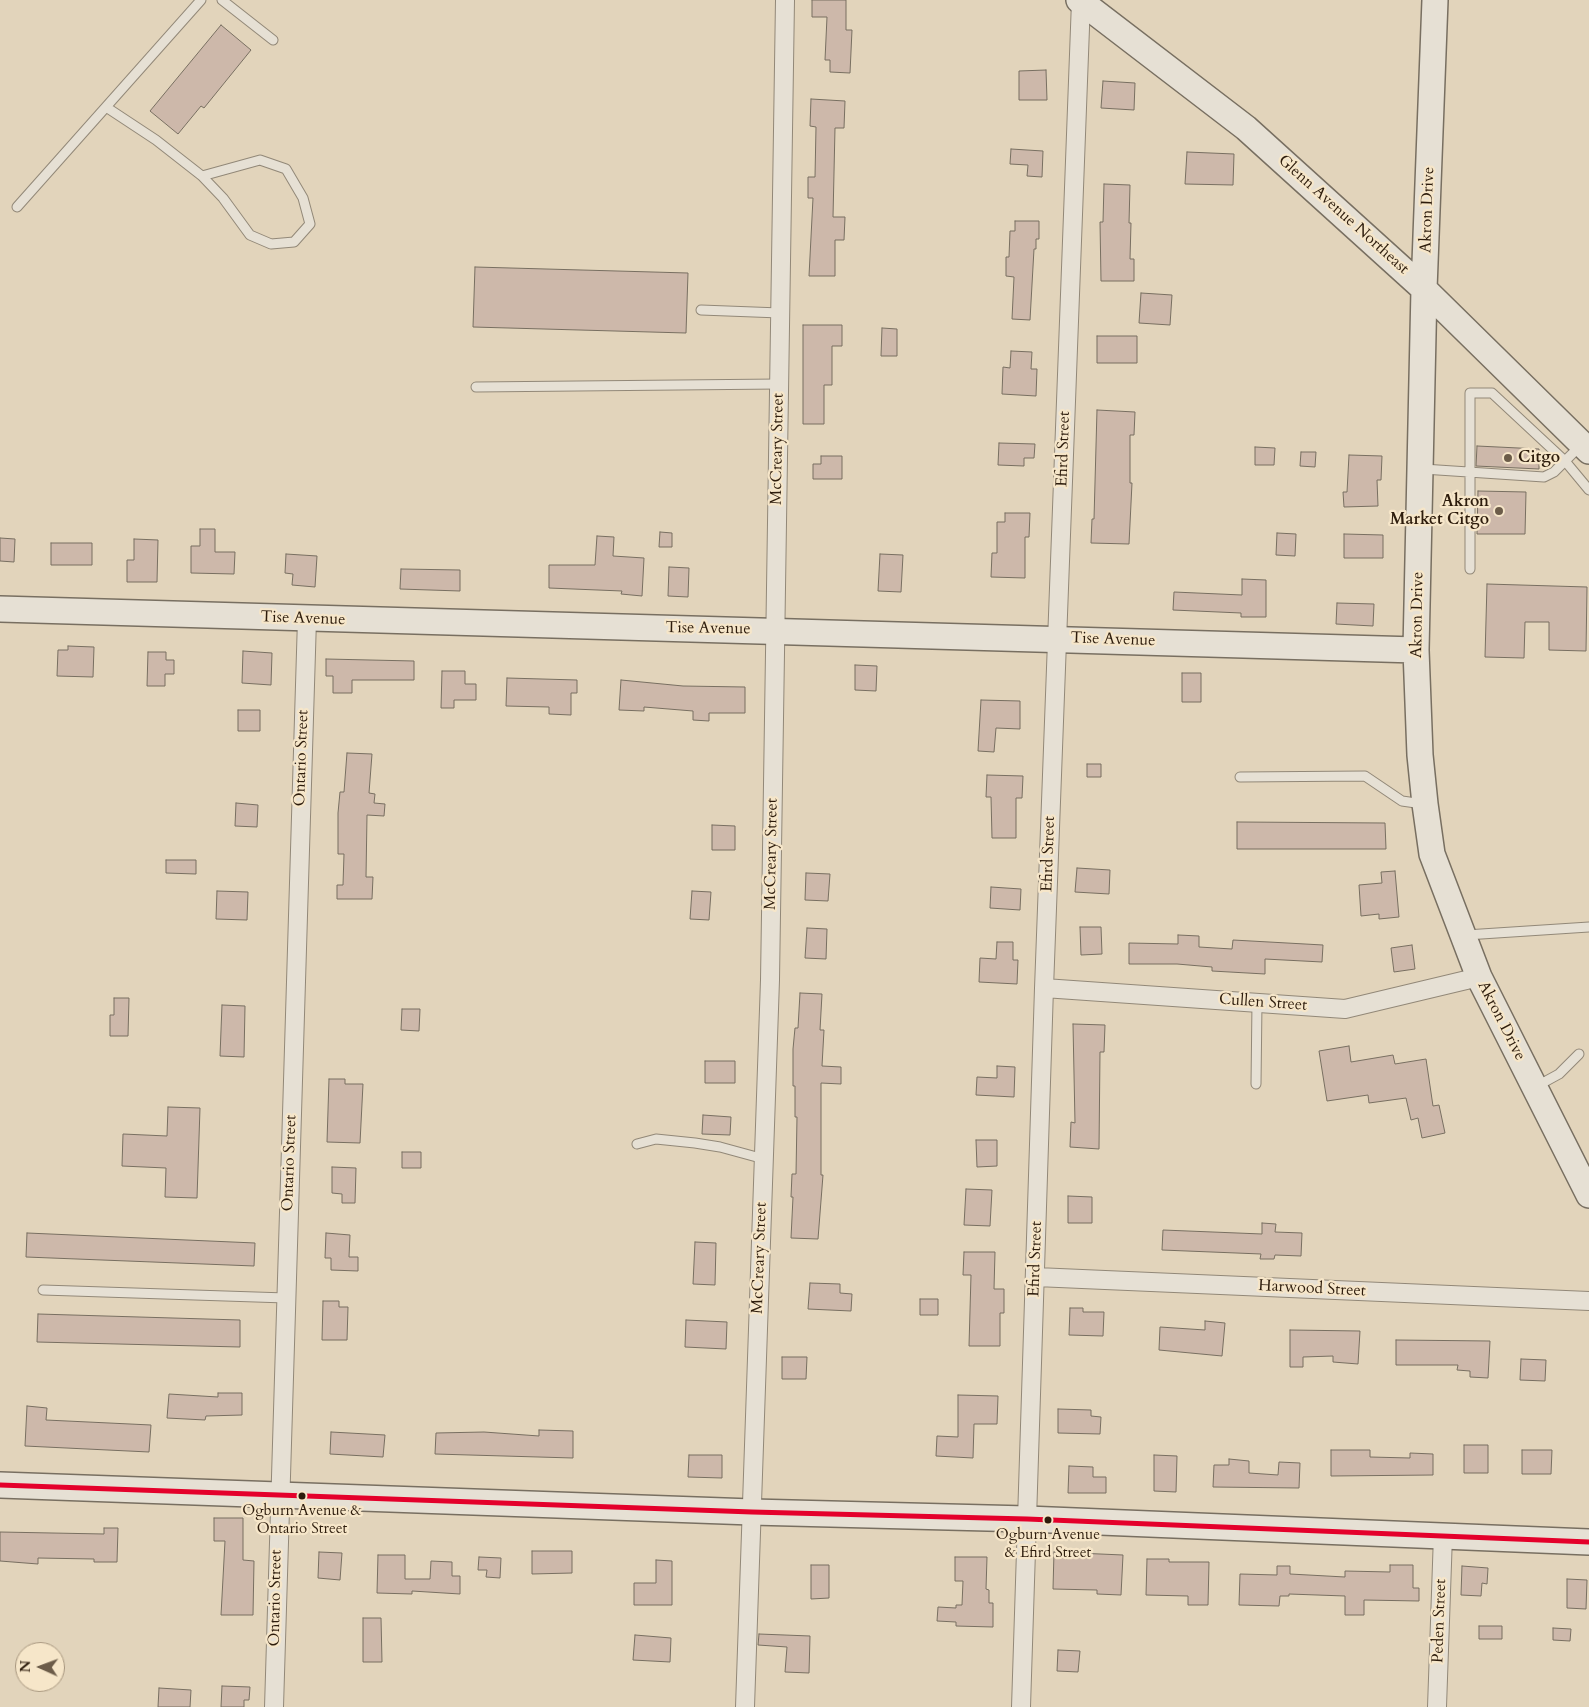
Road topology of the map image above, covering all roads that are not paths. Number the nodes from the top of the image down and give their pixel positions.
1 (201, 0) edge
2 (222, 0) edge
3 (785, 0) edge
4 (1435, 0) edge
5 (1080, 1) edge
6 (273, 40) dead end
7 (106, 107) junction
8 (202, 176) junction
9 (17, 207) dead end
10 (1424, 289) junction
11 (701, 310) dead end
12 (780, 313) junction
13 (779, 384) junction
14 (476, 387) dead end
15 (1586, 448) edge
16 (1565, 461) junction
17 (1421, 469) junction
18 (1470, 472) junction
19 (1589, 490) edge
20 (1470, 569) dead end
21 (0, 609) edge
22 (307, 619) junction
23 (775, 630) junction
24 (1056, 638) junction
25 (1416, 650) junction
26 (1240, 777) dead end
27 (1425, 804) junction
28 (1589, 927) edge
29 (1463, 935) junction
30 (1478, 977) junction
31 (1044, 988) junction
32 (1257, 1003) junction
33 (1579, 1054) dead end
34 (1256, 1084) dead end
35 (1534, 1087) junction
36 (637, 1144) dead end
37 (764, 1159) junction
38 (1589, 1195) edge
39 (1036, 1277) junction
40 (43, 1290) dead end
41 (286, 1298) junction
42 (1589, 1302) edge
43 (0, 1485) edge
44 (279, 1494) junction
45 (752, 1512) junction
46 (1027, 1519) junction
47 (1443, 1535) junction
48 (1589, 1542) edge
49 (274, 1707) edge
50 (745, 1707) edge
51 (1020, 1707) edge
52 (1437, 1707) edge

1 - 7 lane
2 - 6 lane
3 - 12 street, McCreary Street
4 - 10 street, Akron Drive
5 - 10 street, Glenn Avenue Northeast
5 - 24 street, Efird Street
7 - 8 lane
7 - 9 lane
8 - 8 lane
10 - 15 street, Glenn Avenue Northeast
10 - 17 street, Akron Drive
11 - 12 lane
12 - 13 street, McCreary Street
13 - 14 lane
13 - 23 street, McCreary Street
15 - 16 lane
16 - 18 lane
16 - 18 lane
16 - 19 lane
17 - 18 lane
17 - 25 street, Akron Drive
18 - 20 lane
21 - 22 street, Tise Avenue
22 - 23 street, Tise Avenue
22 - 41 street, Ontario Street
23 - 24 street, Tise Avenue
23 - 37 street, McCreary Street
24 - 25 street, Tise Avenue
24 - 31 street, Efird Street
25 - 27 street, Akron Drive
26 - 27 lane
27 - 29 street, Akron Drive
28 - 29 lane
29 - 30 street, Akron Drive
30 - 32 street, Cullen Street
30 - 35 street, Akron Drive
31 - 32 street, Cullen Street
31 - 39 street, Efird Street
32 - 34 lane
33 - 35 lane
35 - 38 street, Akron Drive
36 - 37 lane
37 - 45 street, McCreary Street
39 - 42 street, Harwood Street
39 - 46 street, Efird Street
40 - 41 lane
41 - 44 street, Ontario Street
43 - 44 street
44 - 45 street
44 - 49 street, Ontario Street
45 - 46 street
45 - 50 street, McCreary Street
46 - 47 street
46 - 51 street, Efird Street
47 - 48 street
47 - 52 street, Peden Street

